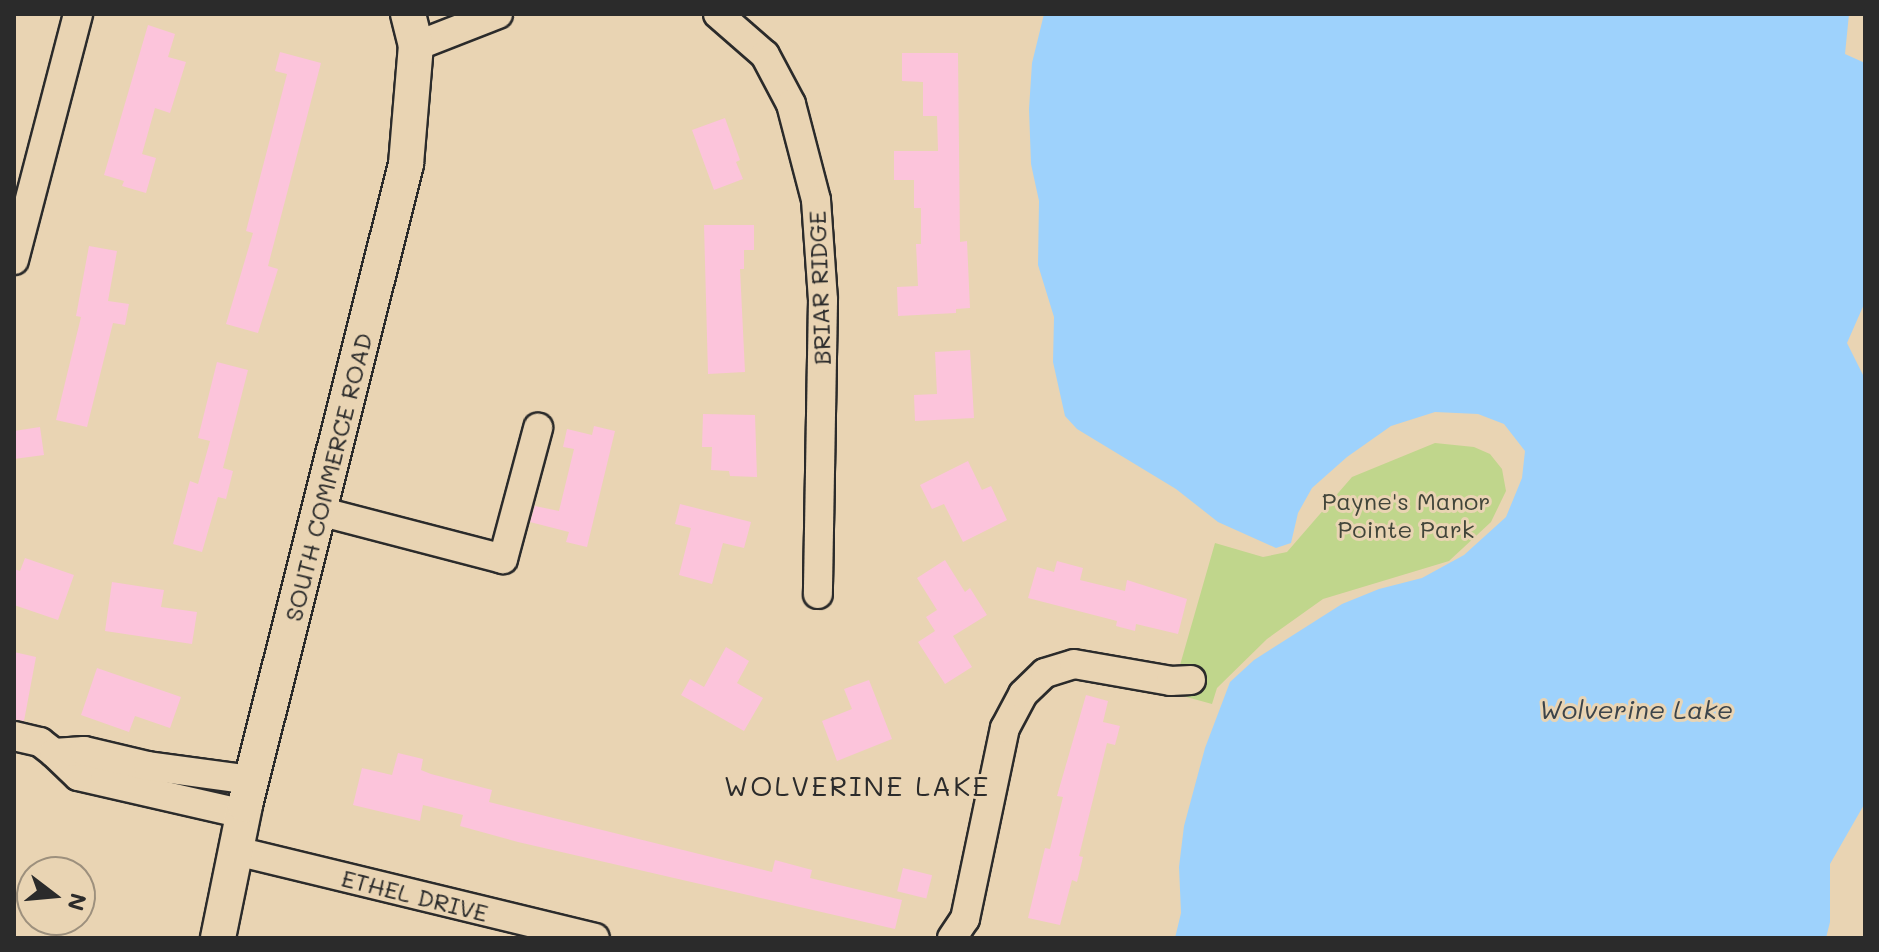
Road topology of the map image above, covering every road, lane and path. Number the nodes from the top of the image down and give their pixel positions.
1 (78, 14) edge
2 (498, 14) edge
3 (718, 14) edge
4 (412, 30) edge
5 (14, 260) edge
6 (538, 428) dead end
7 (319, 511) junction
8 (818, 594) dead end
9 (1191, 680) dead end
10 (14, 736) edge
11 (54, 753) junction
12 (252, 780) junction
13 (244, 814) junction
14 (236, 851) junction
15 (218, 938) edge
16 (595, 938) edge
17 (952, 938) edge

1 - 5 street
2 - 4 street
3 - 8 street, BRIAR RIDGE
4 - 7 street, SOUTH COMMERCE ROAD
6 - 7 street
7 - 12 street, SOUTH COMMERCE ROAD
9 - 17 street
10 - 11 street
11 - 12 street
11 - 13 street
12 - 13 street, SOUTH COMMERCE ROAD
13 - 14 street, SOUTH COMMERCE ROAD
14 - 15 street, SOUTH COMMERCE ROAD
14 - 16 street, ETHEL DRIVE

